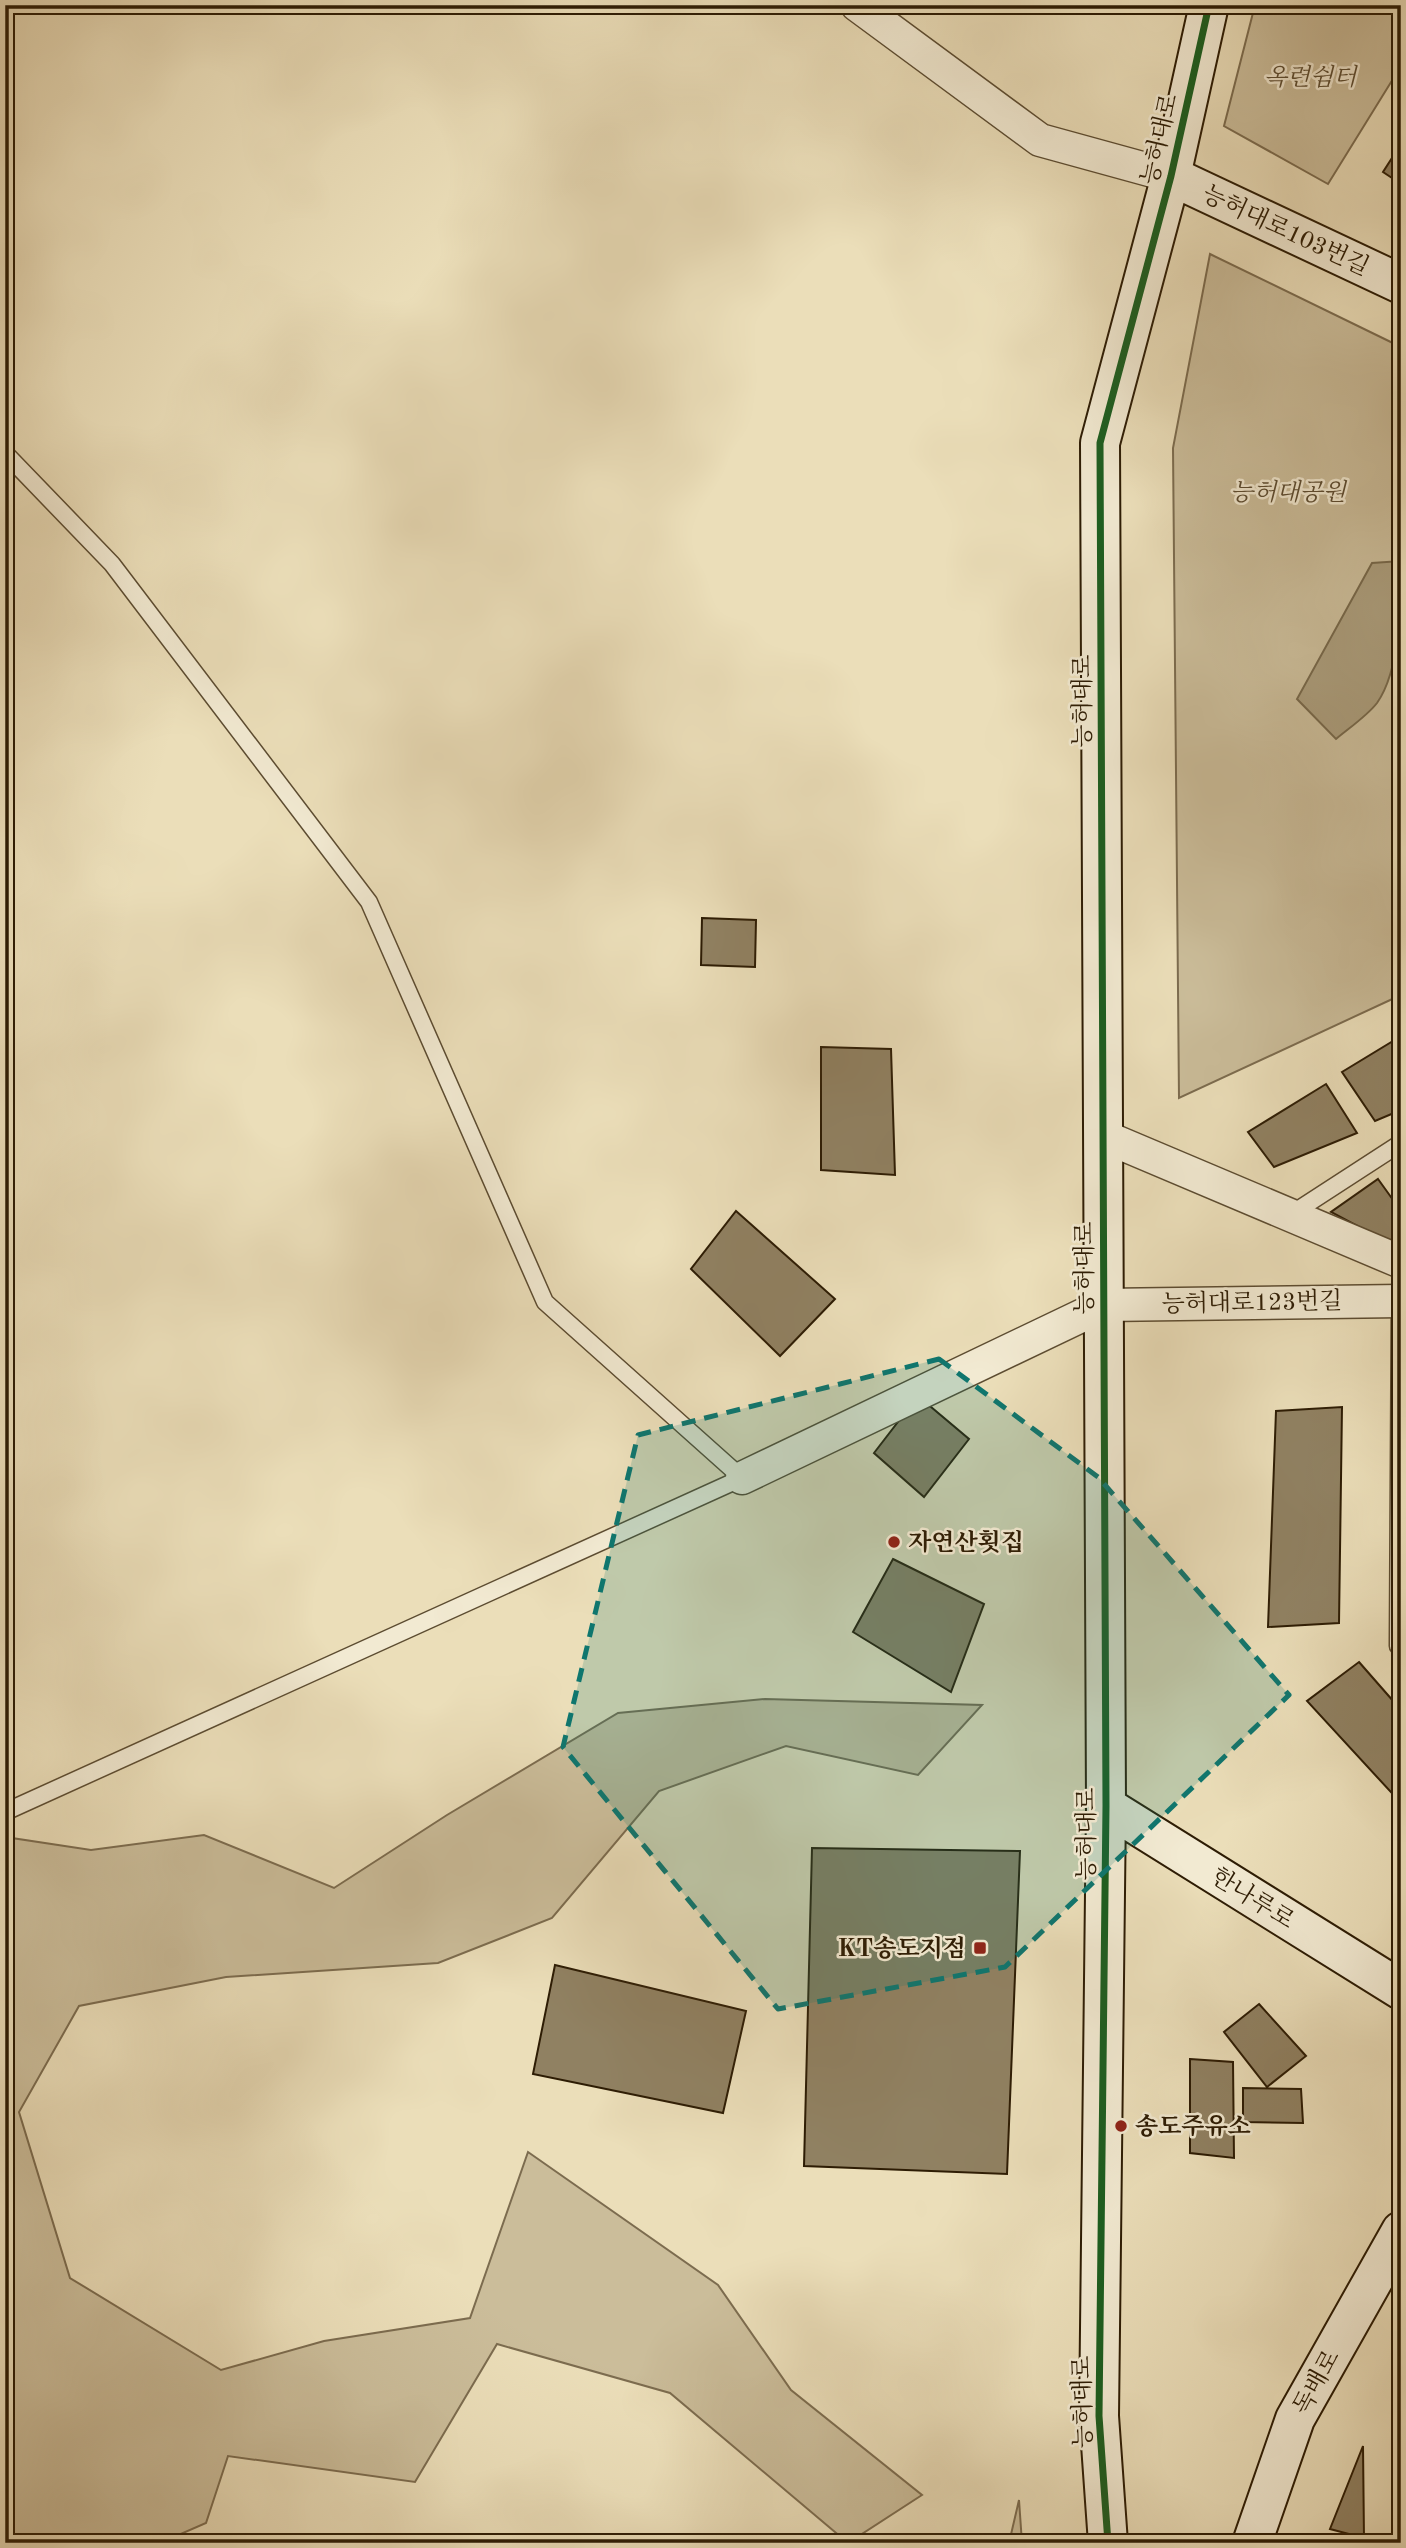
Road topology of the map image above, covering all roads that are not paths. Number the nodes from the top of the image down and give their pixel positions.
1 (857, 5) edge
2 (1209, 5) edge
3 (1171, 176) junction
4 (1401, 284) edge
5 (5, 453) edge
6 (1103, 1136) junction
7 (1401, 1143) edge
8 (1290, 1215) junction
9 (1401, 1262) edge
10 (1400, 1301) edge
11 (1104, 1305) junction
12 (742, 1478) junction
13 (1400, 1647) edge
14 (1106, 1806) junction
15 (5, 1812) edge
16 (1401, 1990) edge
17 (1401, 2231) edge
18 (1108, 2543) edge
19 (1252, 2543) edge

1 - 3 street
2 - 3 street, 능허대로
3 - 4 street, 능허대로103번길
3 - 6 street, 능허대로
5 - 12 lane
6 - 8 street
6 - 11 street, 능허대로
7 - 8 lane
8 - 9 street
10 - 11 street, 능허대로123번길
10 - 13 lane
11 - 12 street
11 - 14 street, 능허대로
12 - 15 lane
14 - 16 street, 한나루로
14 - 18 street, 능허대로
17 - 19 street, 독배로

